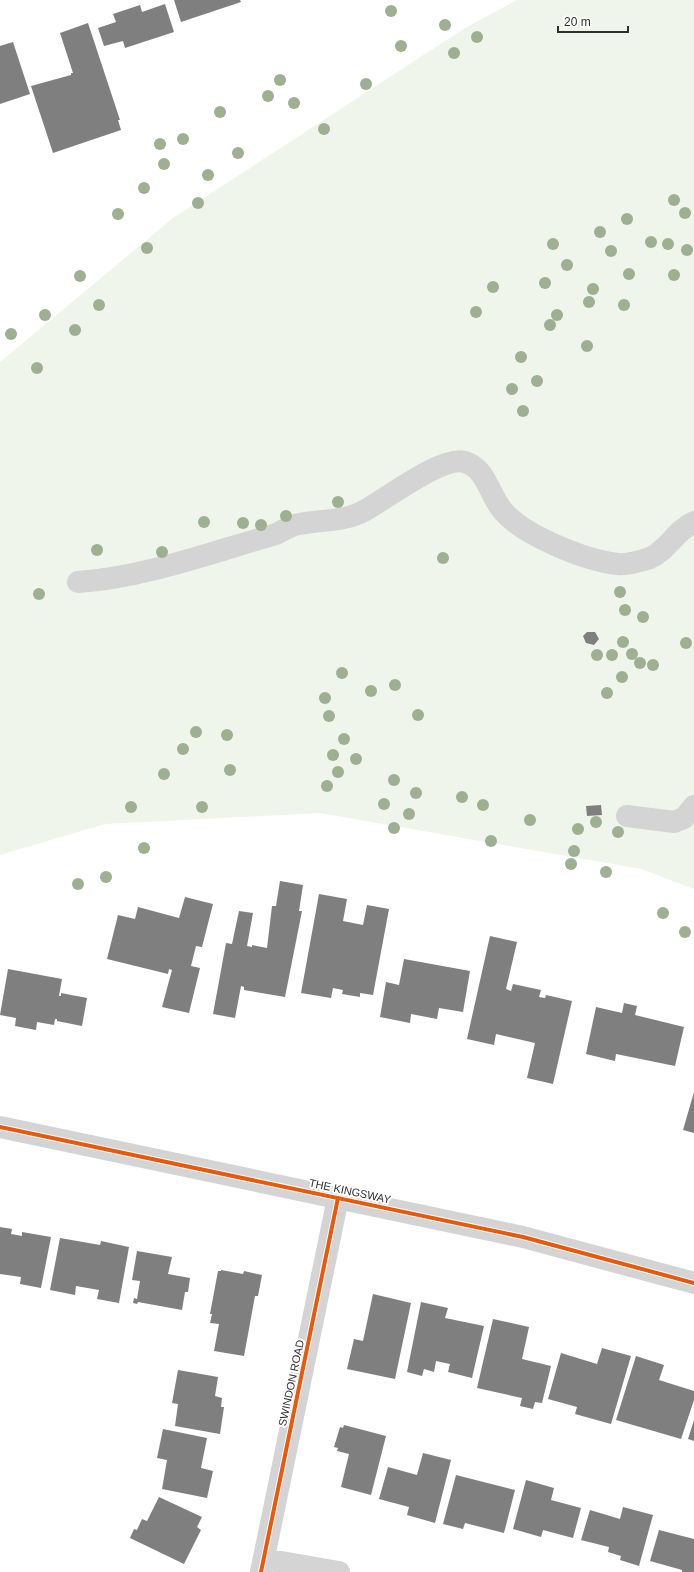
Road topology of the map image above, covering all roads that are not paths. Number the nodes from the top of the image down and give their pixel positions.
1 (694, 522) edge
2 (78, 582) dead end
3 (694, 806) edge
4 (627, 816) dead end
5 (0, 1127) edge
6 (338, 1198) junction
7 (694, 1283) edge
8 (263, 1566) edge
9 (338, 1572) edge

1 - 2 street
3 - 4 street
5 - 6 street, THE KINGSWAY
6 - 7 street, THE KINGSWAY
6 - 8 street, SWINDON ROAD
8 - 9 street

